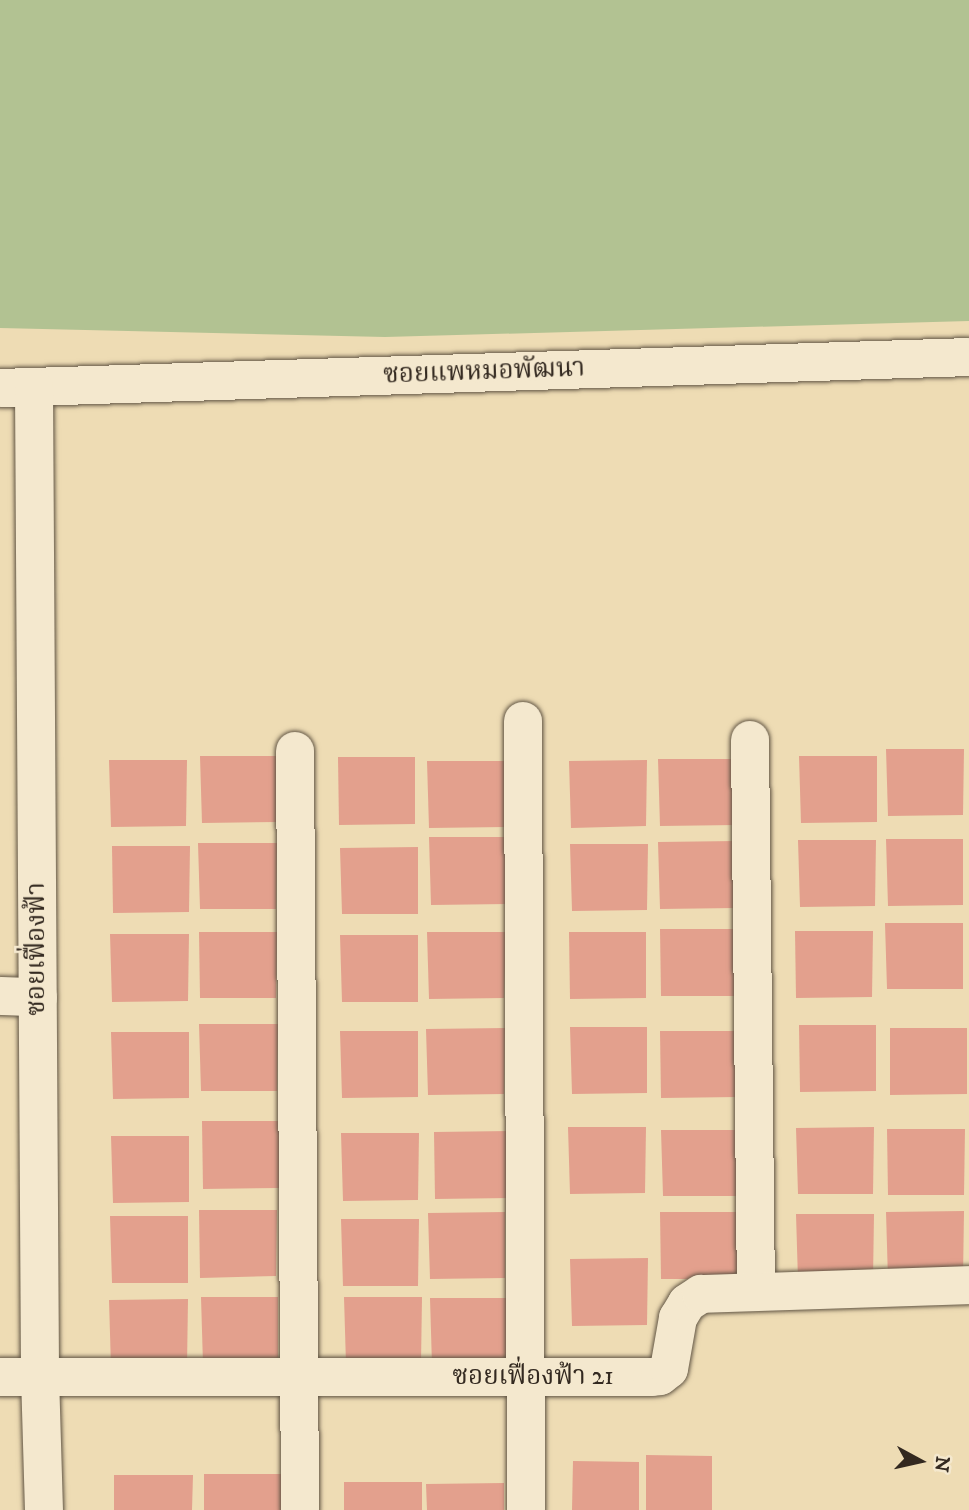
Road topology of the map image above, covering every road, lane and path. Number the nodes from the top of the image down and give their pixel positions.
1 (969, 357) edge
2 (17, 388) edge
3 (523, 721) dead end
4 (750, 740) dead end
5 (295, 751) dead end
6 (0, 996) edge
7 (37, 998) junction
8 (969, 1285) edge
9 (756, 1291) junction
10 (40, 1376) junction
11 (0, 1377) edge
12 (299, 1377) junction
13 (525, 1377) junction
14 (44, 1510) edge
15 (300, 1510) edge
16 (526, 1510) edge

1 - 2 street, ซอยแพหมอพัฒนา
2 - 7 street, ซอยเฟื่องฟ้า
3 - 13 street
4 - 9 street
5 - 12 street
6 - 7 street
7 - 10 street, ซอยเฟื่องฟ้า
8 - 9 street, ซอยเฟื่องฟ้า 21
9 - 13 street, ซอยเฟื่องฟ้า 21
10 - 11 street, ซอยเฟื่องฟ้า 21
10 - 12 street, ซอยเฟื่องฟ้า 21
10 - 14 street, ซอยเฟื่องฟ้า
12 - 13 street, ซอยเฟื่องฟ้า 21
12 - 15 street
13 - 16 street

